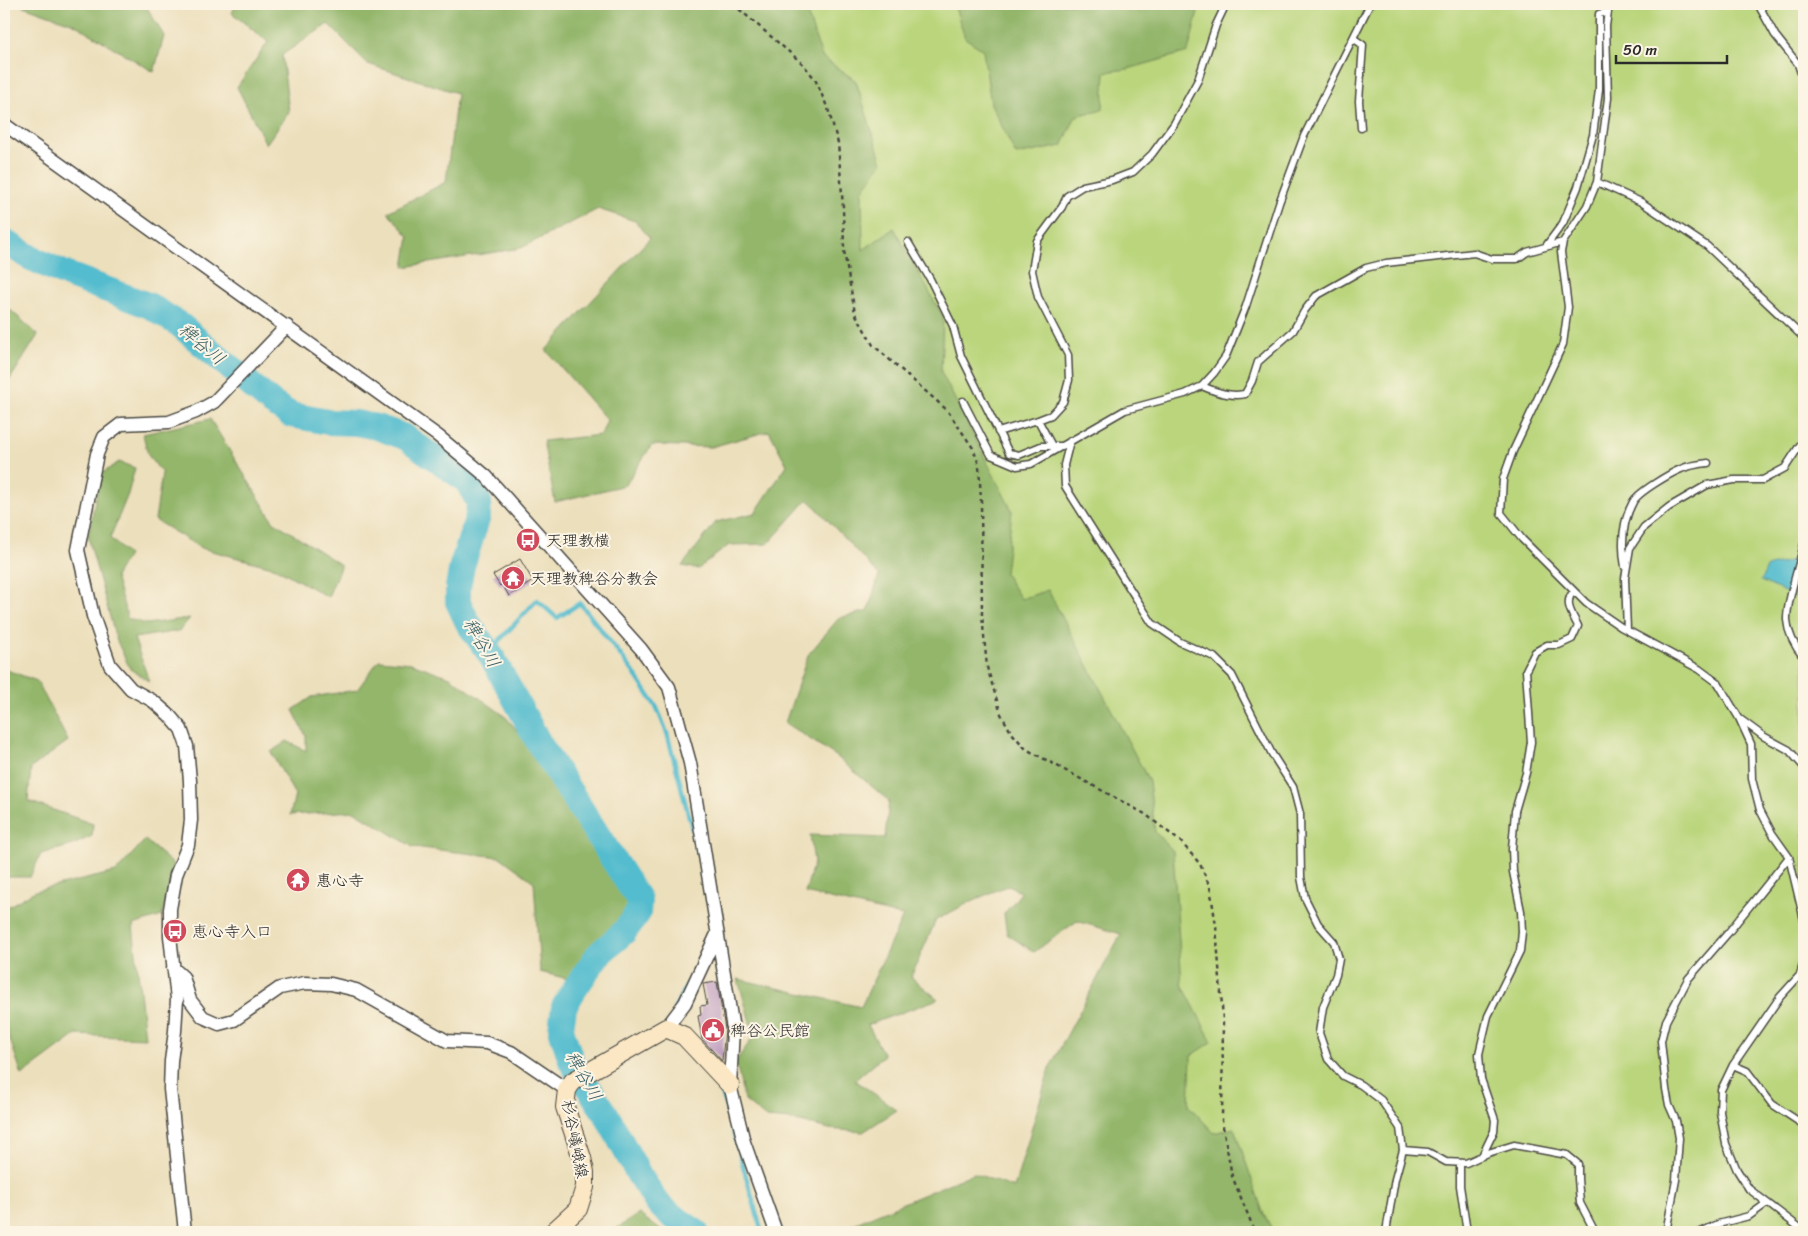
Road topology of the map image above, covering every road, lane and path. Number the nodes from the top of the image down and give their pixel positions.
1 (733, 4) edge
2 (1226, 4) edge
3 (1370, 4) edge
4 (1609, 4) edge
5 (1758, 4) edge
6 (1607, 12) junction
7 (1353, 38) junction
8 (1804, 82) edge
9 (4, 124) edge
10 (1361, 128) dead end
11 (1597, 182) junction
12 (908, 242) dead end
13 (1562, 242) junction
14 (1546, 246) junction
15 (287, 326) junction
16 (1804, 338) edge
17 (1202, 386) junction
18 (963, 401) dead end
19 (1038, 420) junction
20 (998, 432) junction
21 (1804, 439) edge
22 (1070, 441) junction
23 (1052, 446) junction
24 (1062, 446) junction
25 (1708, 463) dead end
26 (1804, 544) edge
27 (1626, 573) junction
28 (1574, 591) junction
29 (1627, 630) junction
30 (1804, 658) edge
31 (1739, 718) junction
32 (1804, 767) edge
33 (1789, 857) junction
34 (1804, 920) edge
35 (717, 934) junction
36 (1804, 961) edge
37 (173, 968) junction
38 (666, 1028) junction
39 (1733, 1065) junction
40 (570, 1085) junction
41 (730, 1085) junction
42 (1804, 1125) edge
43 (1403, 1150) junction
44 (1482, 1156) junction
45 (1460, 1162) junction
46 (1767, 1203) junction
47 (1804, 1231) edge
48 (185, 1232) edge
49 (553, 1232) edge
50 (776, 1232) edge
51 (1255, 1232) edge
52 (1386, 1232) edge
53 (1467, 1232) edge
54 (1595, 1232) edge
55 (1666, 1232) edge
56 (1701, 1232) edge

1 - 51 path
2 - 19 lane
3 - 7 lane
4 - 6 lane
5 - 8 lane
6 - 11 lane
6 - 14 lane
7 - 10 lane
7 - 17 lane
9 - 15 street
11 - 13 lane
11 - 16 lane
12 - 20 lane
13 - 14 lane
13 - 28 lane
14 - 17 lane
15 - 35 street
15 - 37 street
17 - 22 lane
18 - 24 lane
19 - 20 lane
19 - 23 lane
20 - 23 lane
21 - 27 lane
22 - 24 lane
22 - 43 lane
23 - 24 lane
25 - 27 lane
26 - 30 lane
27 - 29 lane
28 - 29 lane
28 - 44 lane
29 - 31 lane
31 - 32 lane
31 - 33 lane
33 - 34 lane
33 - 55 lane
35 - 38 street
35 - 41 street
36 - 39 lane
37 - 40 street
37 - 48 street
38 - 40 main road, 杉谷嶬峨線
38 - 41 main road
39 - 42 lane
39 - 46 lane
40 - 49 main road, 杉谷嶬峨線
41 - 50 street
43 - 45 lane
43 - 52 lane
44 - 45 lane
44 - 54 lane
45 - 53 lane
46 - 47 lane
46 - 56 lane

